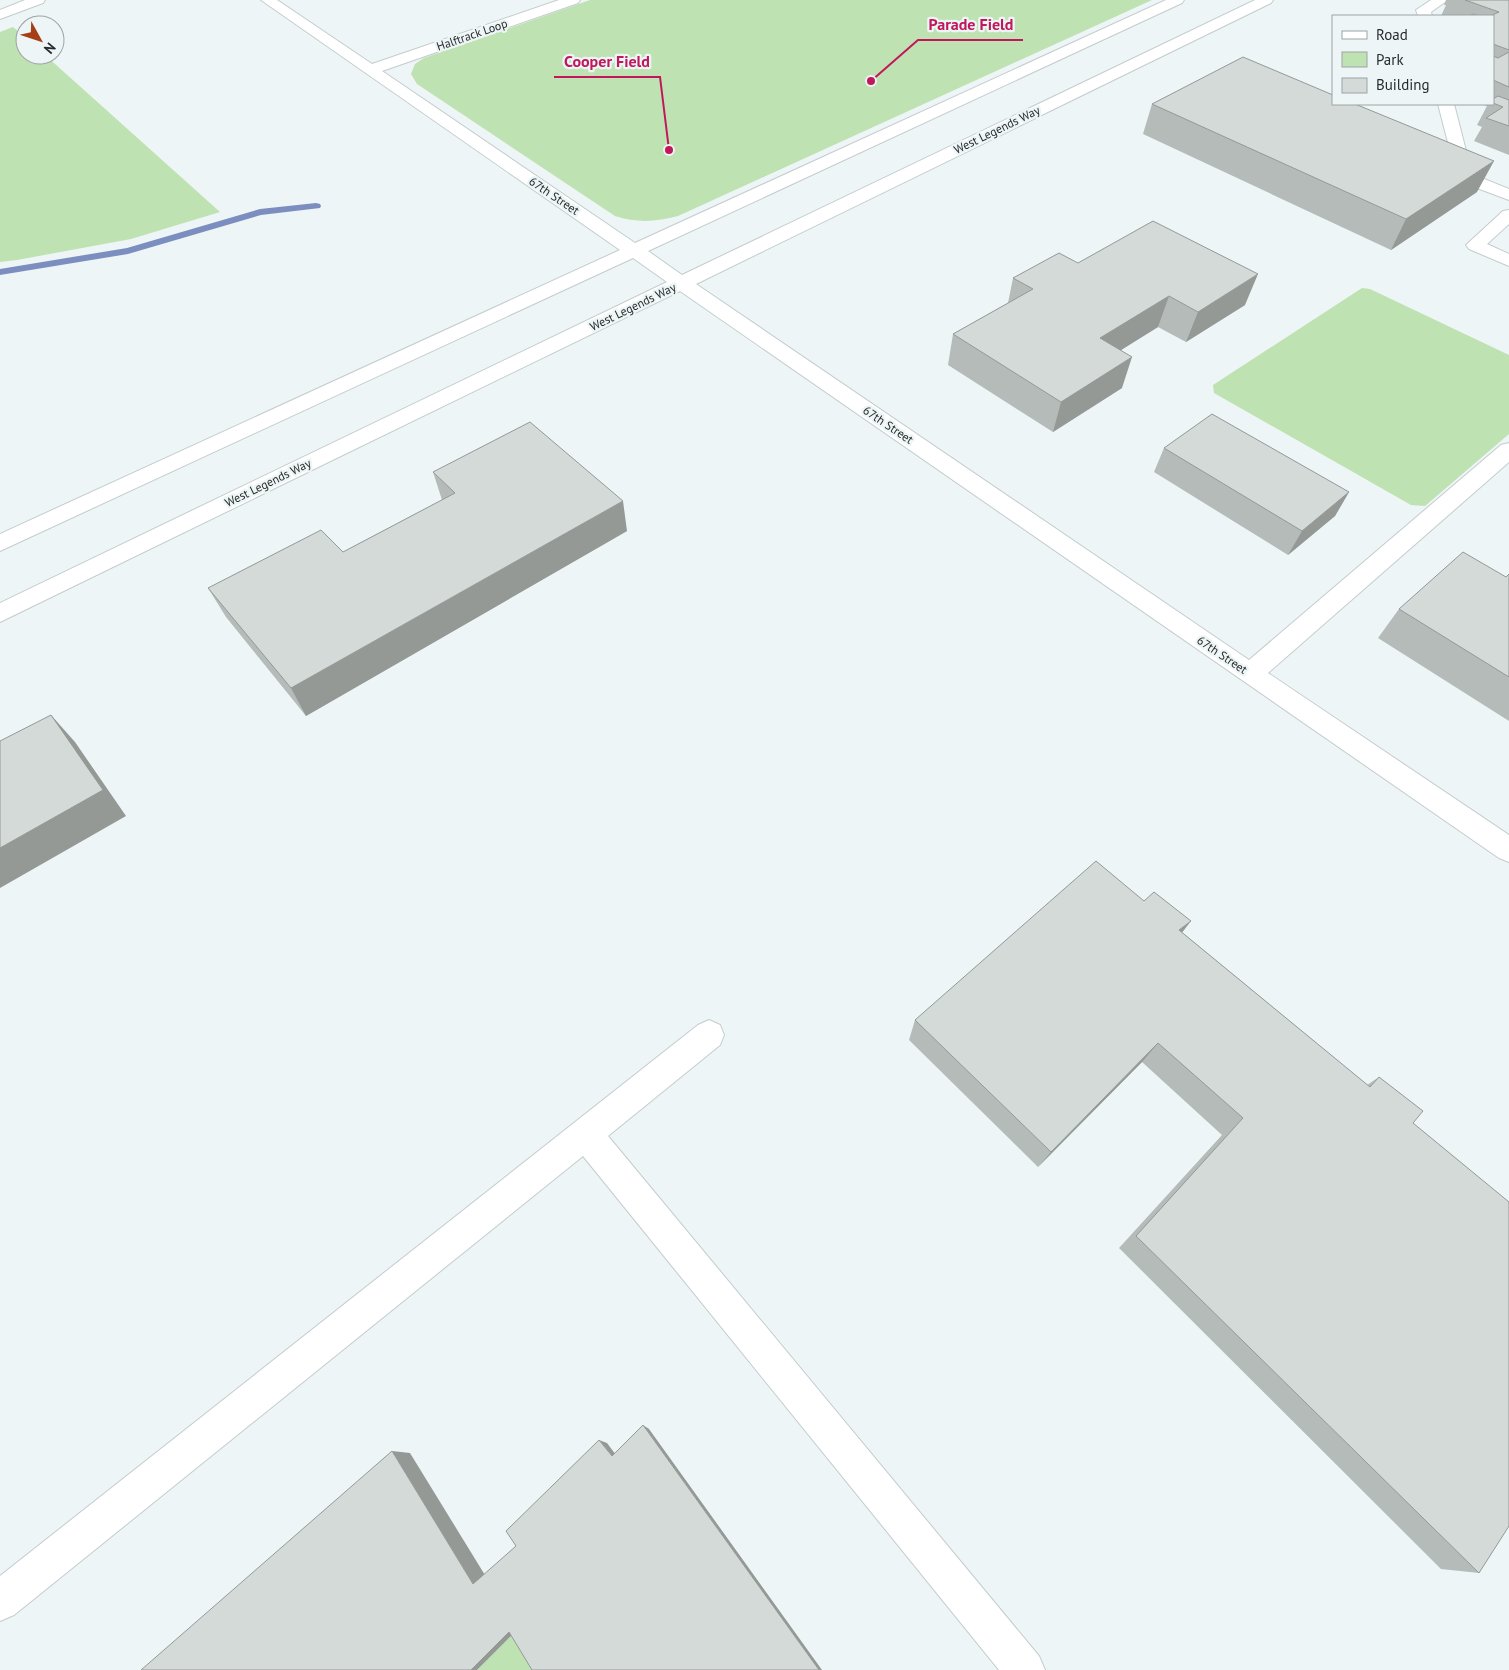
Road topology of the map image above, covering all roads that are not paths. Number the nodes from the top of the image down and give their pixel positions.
1 (38, 0) edge
2 (268, 0) edge
3 (573, 0) edge
4 (1177, 0) edge
5 (1266, 0) edge
6 (1441, 0) edge
7 (0, 15) edge
8 (1425, 15) edge
9 (370, 70) junction
10 (1446, 105) edge
11 (1509, 196) edge
12 (1509, 215) edge
13 (634, 251) junction
14 (1509, 261) edge
15 (681, 283) junction
16 (1509, 450) edge
17 (0, 543) edge
18 (0, 613) edge
19 (1250, 674) junction
20 (1509, 850) edge
21 (708, 1035) dead end
22 (585, 1133) junction
23 (0, 1601) edge
24 (1025, 1670) edge

1 - 7 street
2 - 9 street, 67th Street
3 - 9 street, Halftrack Loop
4 - 13 street
5 - 15 street, West Legends Way
6 - 8 street
9 - 13 street, 67th Street
10 - 11 street
12 - 14 street
13 - 15 street, 67th Street
13 - 17 street
15 - 18 street, West Legends Way
15 - 19 street, 67th Street
16 - 19 street
19 - 20 street, 67th Street
21 - 22 street
22 - 23 street
22 - 24 street

